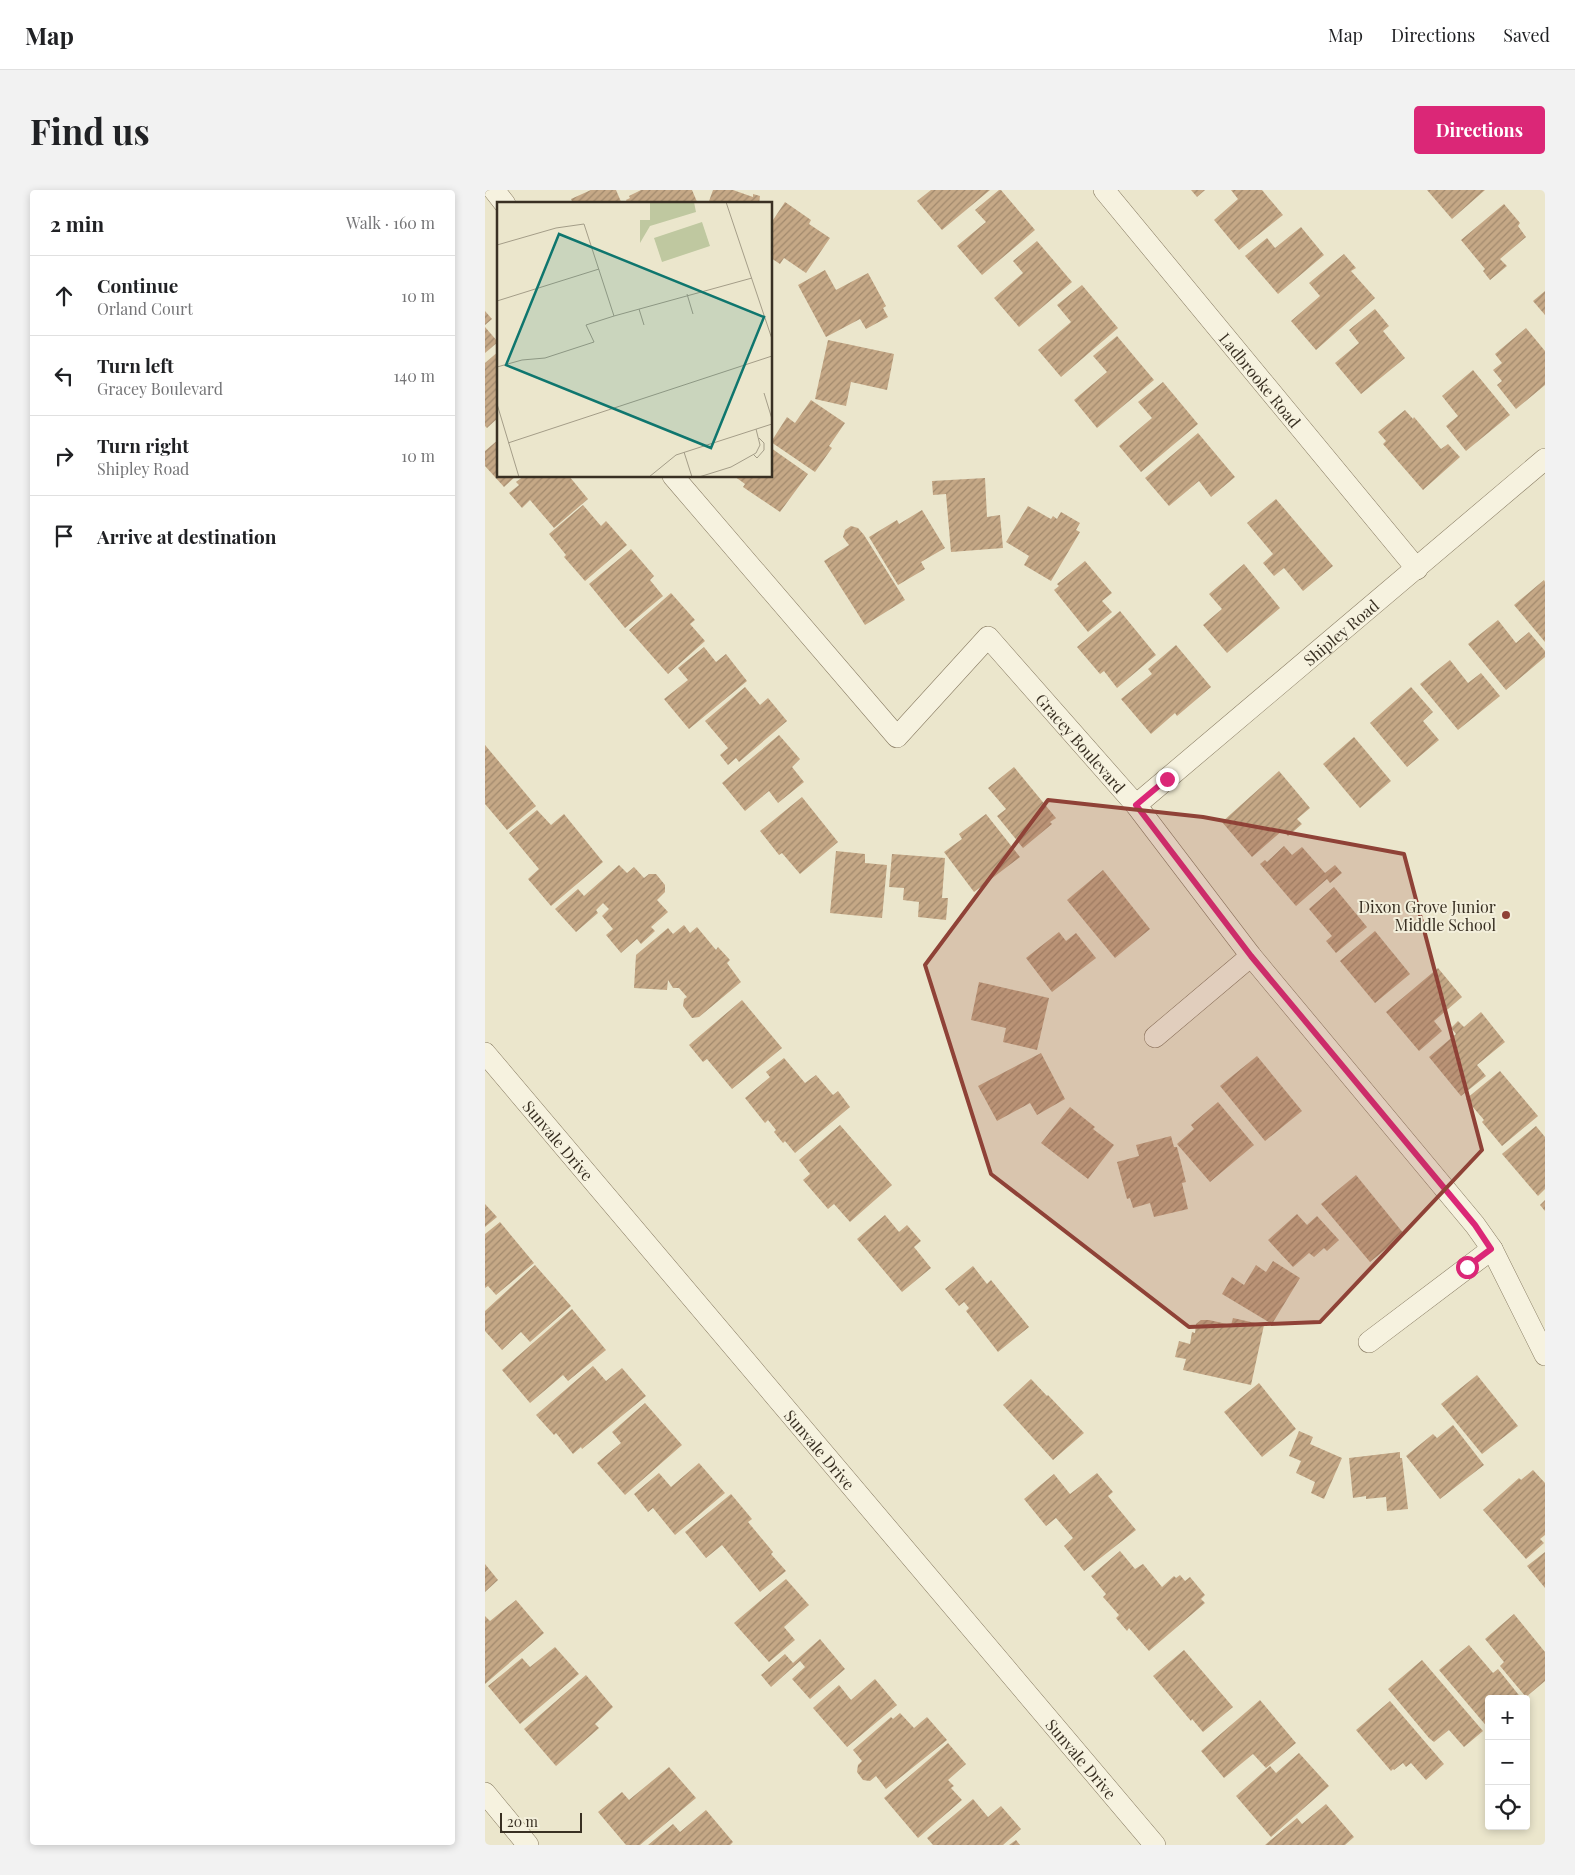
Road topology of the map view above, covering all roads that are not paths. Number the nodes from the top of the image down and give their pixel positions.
1 (494, 190) edge
2 (1104, 190) edge
3 (503, 202) edge
4 (1545, 459) edge
5 (675, 478) edge
6 (1417, 568) junction
7 (1136, 805) junction
8 (1251, 956) junction
9 (1155, 1037) dead end
10 (485, 1052) edge
11 (1491, 1249) junction
12 (1369, 1342) dead end
13 (1545, 1355) edge
14 (485, 1794) edge
15 (528, 1845) edge
16 (1155, 1845) edge

1 - 3 street
2 - 6 street, Ladbrooke Road
4 - 6 street, Shipley Road
5 - 7 street, Gracey Boulevard
6 - 7 street, Shipley Road
7 - 8 street, Gracey Boulevard
8 - 9 street
8 - 11 street, Gracey Boulevard
10 - 16 street, Sunvale Drive
11 - 12 street
11 - 13 street, Gracey Boulevard
14 - 15 street

